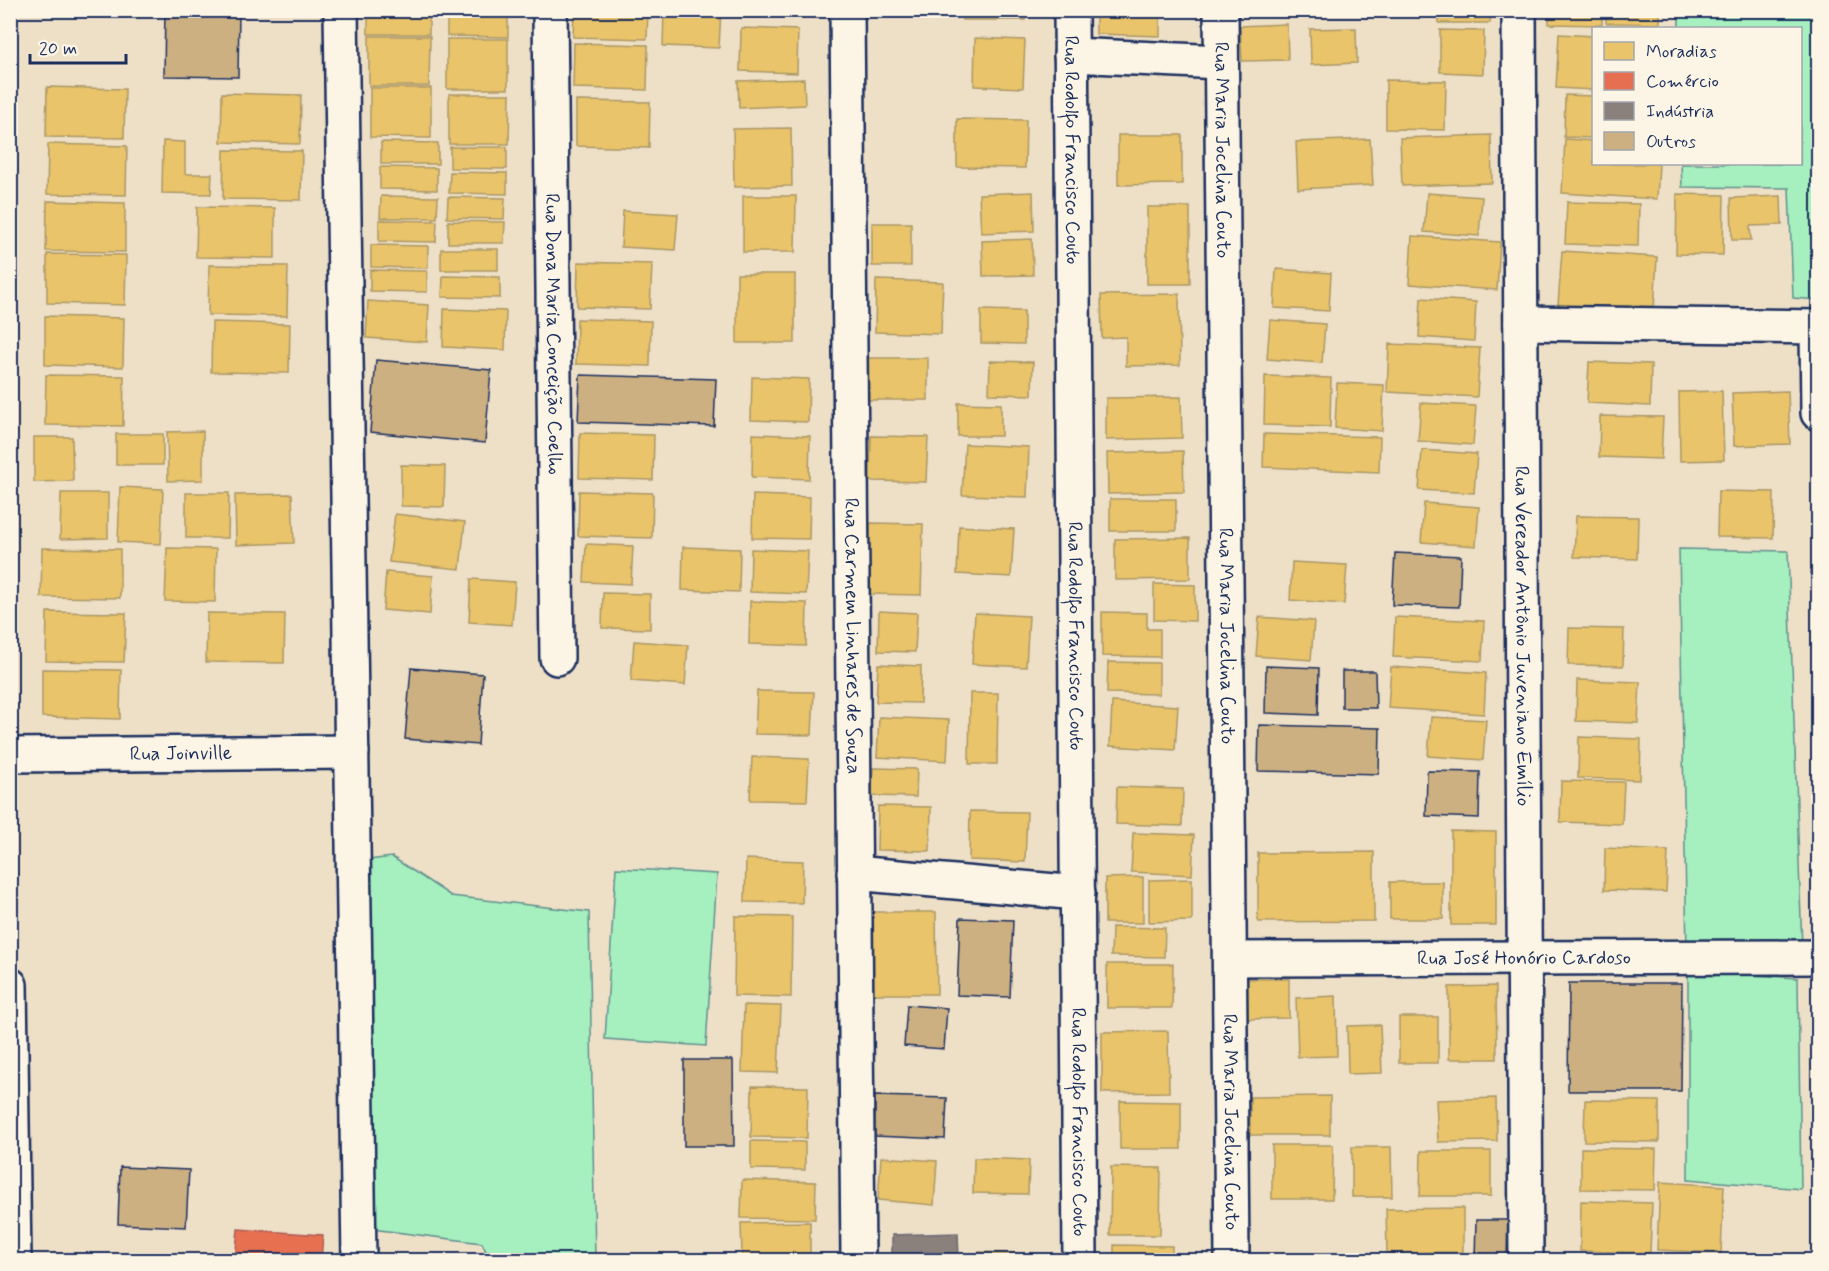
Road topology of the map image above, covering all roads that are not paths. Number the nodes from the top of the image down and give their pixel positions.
1 (341, 10) edge
2 (550, 10) edge
3 (847, 10) edge
4 (1071, 10) edge
5 (1221, 10) edge
6 (1519, 10) edge
7 (1071, 55) junction
8 (1221, 62) junction
9 (1521, 323) junction
10 (1818, 327) edge
11 (1818, 413) edge
12 (557, 658) dead end
13 (351, 752) junction
14 (10, 755) edge
15 (854, 873) junction
16 (1078, 893) junction
17 (1818, 957) edge
18 (1230, 958) junction
19 (1526, 958) junction
20 (10, 986) edge
21 (14, 1260) edge
22 (359, 1260) edge
23 (858, 1260) edge
24 (1080, 1260) edge
25 (1232, 1260) edge
26 (1526, 1260) edge

1 - 13 street
2 - 12 street, Rua Dona Maria Conceição Coelho
3 - 15 street, Rua Carmem Linhares de Souza
4 - 7 street, Rua Rodolfo Francisco Couto
5 - 8 street, Rua Maria Jocelina Couto
6 - 9 street, Rua Vereador Antônio Juveniano Emílio
7 - 8 street
7 - 16 street, Rua Rodolfo Francisco Couto
8 - 18 street, Rua Maria Jocelina Couto
9 - 10 street
9 - 19 street, Rua Vereador Antônio Juveniano Emílio
10 - 11 street
13 - 14 street, Rua Joinville
13 - 22 street
15 - 16 street
15 - 23 street, Rua Carmem Linhares de Souza
16 - 24 street, Rua Rodolfo Francisco Couto
17 - 19 street, Rua José Honório Cardoso
18 - 19 street, Rua José Honório Cardoso
18 - 25 street, Rua Maria Jocelina Couto
19 - 26 street, Rua Vereador Antônio Juveniano Emílio
20 - 21 street

